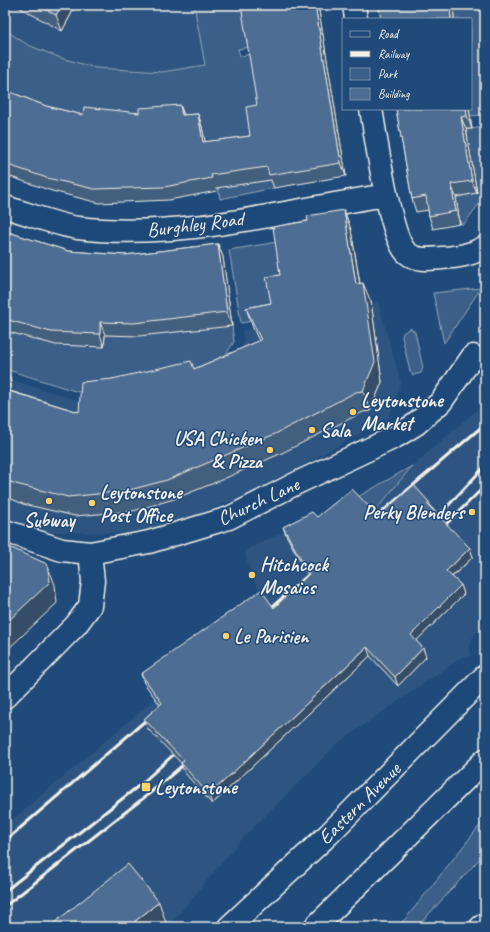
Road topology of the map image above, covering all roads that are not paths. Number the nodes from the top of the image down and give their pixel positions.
1 (354, 5) edge
2 (356, 18) edge
3 (371, 110) edge
4 (386, 195) junction
5 (5, 207) edge
6 (485, 246) edge
7 (473, 356) dead end
8 (5, 531) edge
9 (90, 553) junction
10 (485, 676) edge
11 (5, 696) edge
12 (485, 760) edge
13 (485, 924) edge
14 (230, 927) edge
15 (315, 927) edge
16 (481, 927) edge

1 - 2 main road
3 - 4 main road
4 - 5 main road, Burghley Road
4 - 6 main road
7 - 9 main road, Church Lane
8 - 9 main road, Church Lane
9 - 11 main road
10 - 14 main road, Eastern Avenue
12 - 15 main road
13 - 16 main road

